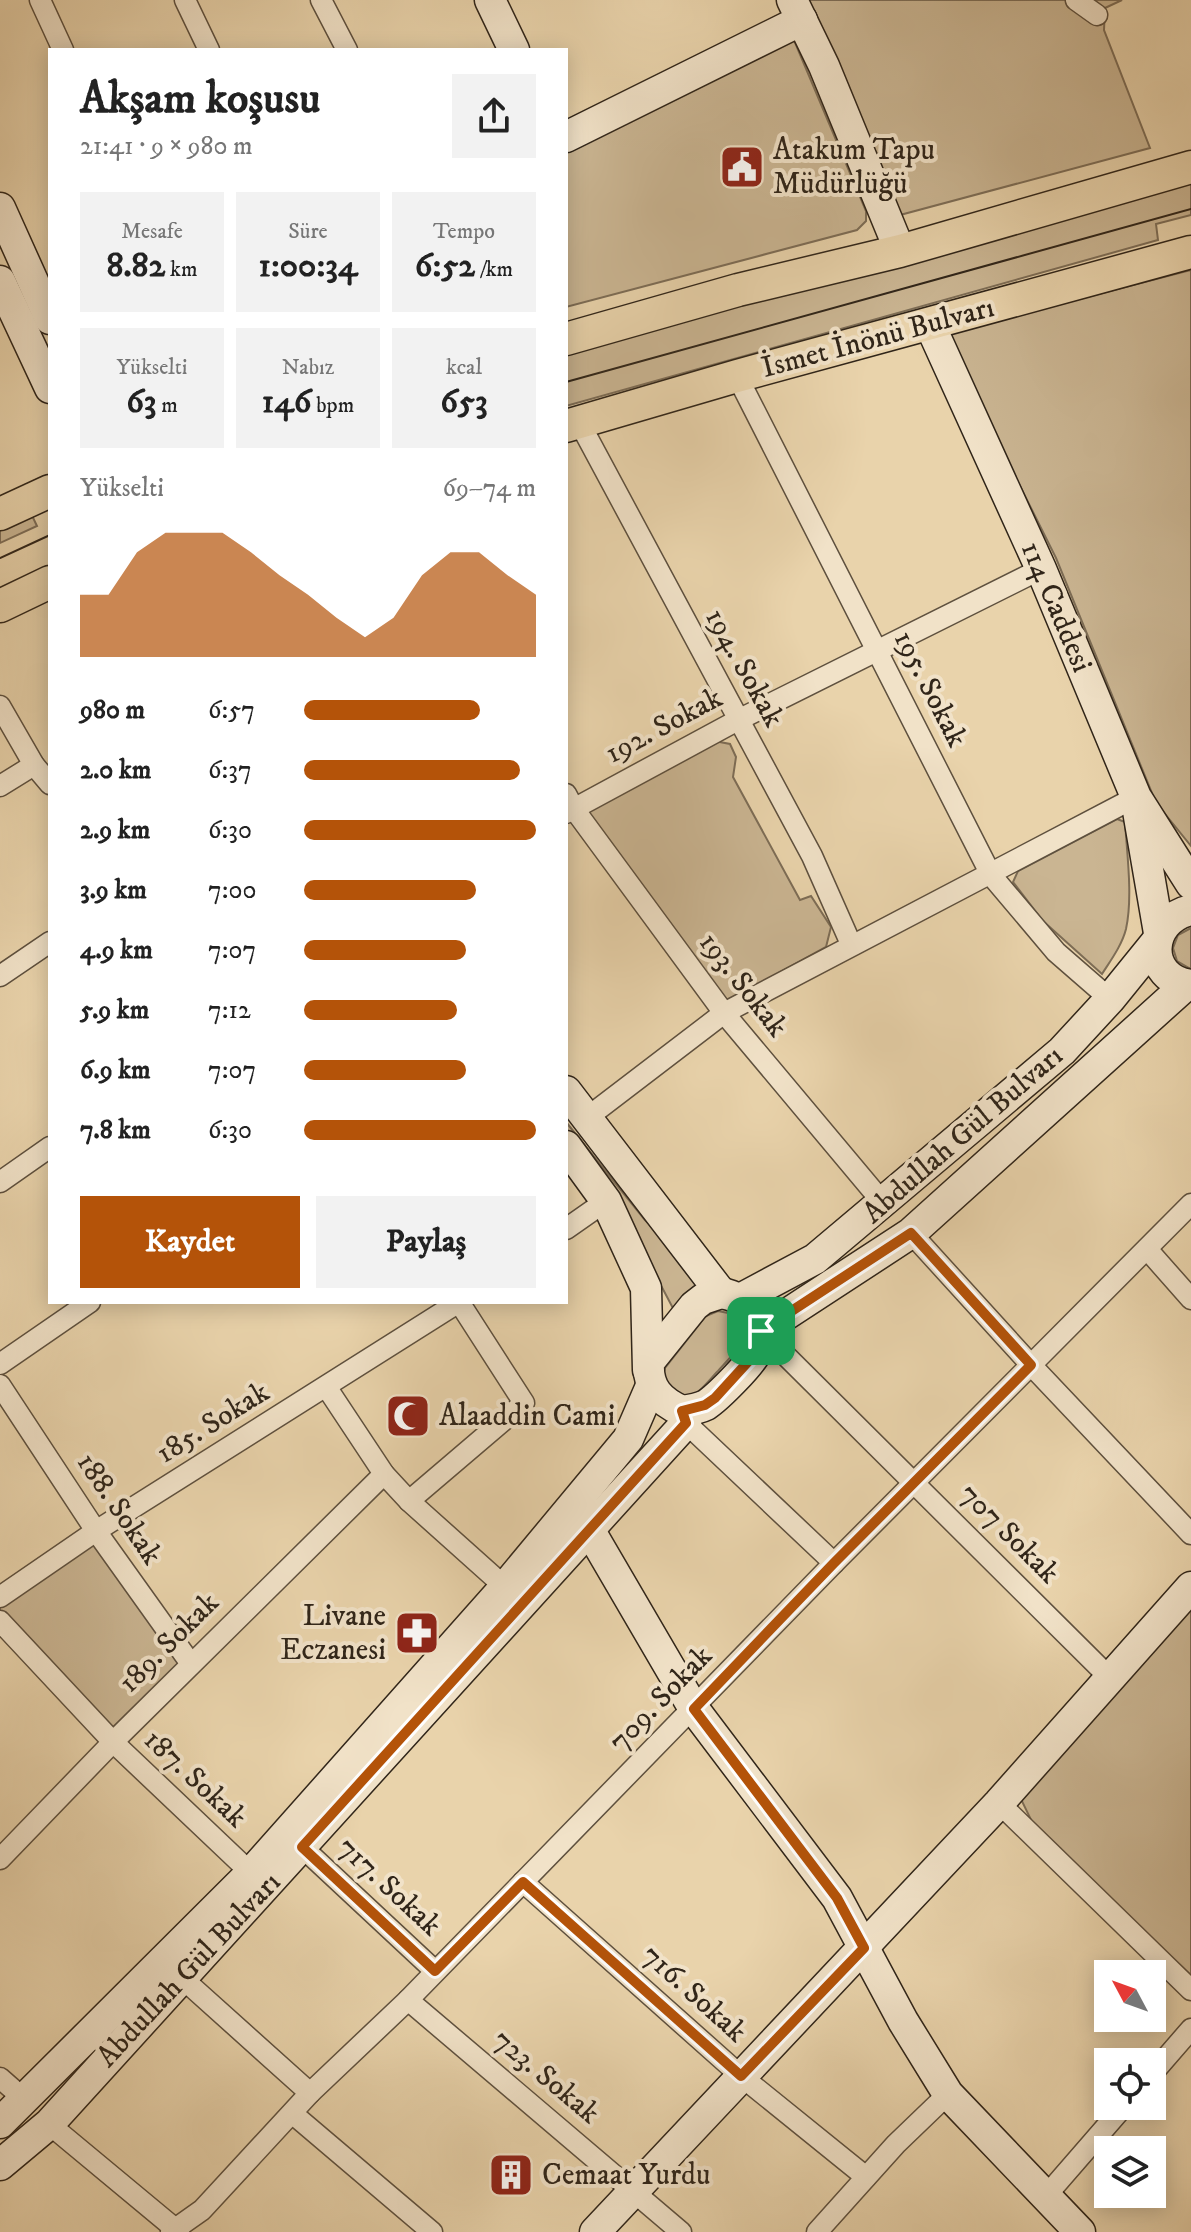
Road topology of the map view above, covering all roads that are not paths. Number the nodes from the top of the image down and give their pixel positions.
1 (40, 0) edge
2 (185, 0) edge
3 (321, 0) edge
4 (490, 0) edge
5 (1076, 0) edge
6 (797, 10) edge
7 (1097, 15) dead end
8 (62, 48) edge
9 (208, 48) edge
10 (346, 48) edge
11 (513, 48) edge
12 (568, 136) edge
13 (1191, 167) edge
14 (0, 208) edge
15 (900, 251) junction
16 (1191, 252) edge
17 (0, 281) edge
18 (48, 315) edge
19 (930, 325) junction
20 (568, 338) edge
21 (737, 376) junction
22 (48, 384) edge
23 (572, 424) edge
24 (48, 492) edge
25 (0, 514) edge
26 (1041, 569) junction
27 (48, 583) edge
28 (0, 606) edge
29 (877, 650) junction
30 (0, 706) edge
31 (738, 720) junction
32 (34, 765) junction
33 (48, 782) edge
34 (0, 786) edge
35 (1136, 797) junction
36 (569, 805) edge
37 (991, 875) junction
38 (1191, 884) edge
39 (1191, 902) edge
40 (1191, 910) edge
41 (1158, 937) junction
42 (48, 943) edge
43 (851, 944) junction
44 (0, 976) edge
45 (1188, 985) edge
46 (1110, 999) junction
47 (724, 1013) junction
48 (568, 1093) edge
49 (588, 1117) junction
50 (48, 1148) edge
51 (568, 1149) edge
52 (0, 1182) edge
53 (606, 1201) junction
54 (884, 1204) junction
55 (1191, 1204) edge
56 (568, 1228) edge
57 (911, 1233) junction
58 (1147, 1249) junction
59 (732, 1296) junction
60 (1191, 1299) edge
61 (87, 1304) edge
62 (456, 1304) edge
63 (460, 1304) edge
64 (761, 1331) junction
65 (0, 1364) edge
66 (1031, 1365) junction
67 (650, 1380) junction
68 (0, 1385) edge
69 (327, 1388) junction
70 (684, 1417) junction
71 (384, 1474) junction
72 (914, 1482) junction
73 (409, 1501) junction
74 (96, 1531) junction
75 (590, 1531) junction
76 (1191, 1534) edge
77 (834, 1563) junction
78 (505, 1587) junction
79 (1191, 1587) edge
80 (0, 1597) edge
81 (0, 1621) edge
82 (191, 1664) junction
83 (1110, 1678) junction
84 (694, 1709) junction
85 (113, 1742) junction
86 (999, 1803) junction
87 (302, 1847) junction
88 (2, 1852) edge
89 (251, 1873) junction
90 (523, 1882) junction
91 (864, 1948) junction
92 (435, 1971) junction
93 (182, 1978) junction
94 (1191, 1990) edge
95 (408, 2000) junction
96 (1191, 2029) edge
97 (1166, 2058) edge
98 (46, 2071) junction
99 (741, 2076) junction
100 (0, 2078) edge
101 (310, 2093) junction
102 (948, 2094) junction
103 (25, 2100) junction
104 (77, 2101) junction
105 (293, 2114) junction
106 (1112, 2120) edge
107 (0, 2123) edge
108 (49, 2124) junction
109 (0, 2165) edge
110 (866, 2177) junction
111 (633, 2191) junction
112 (1045, 2197) junction
113 (1070, 2228) edge
114 (175, 2231) edge
115 (432, 2232) edge
116 (595, 2232) edge
117 (681, 2232) edge
118 (817, 2232) edge

1 - 8 street
2 - 9 street
3 - 10 street
4 - 11 main road
5 - 7 street
6 - 12 main road
6 - 15 main road
13 - 15 main road
14 - 18 main road
15 - 20 main road
16 - 19 main road, İsmet İnönü Bulvarı
17 - 22 main road
19 - 21 main road, İsmet İnönü Bulvarı
19 - 26 main road, 114 Caddesi
21 - 23 main road, İsmet İnönü Bulvarı
21 - 29 street, 195. Sokak
23 - 31 street, 194. Sokak
24 - 25 main road
26 - 29 street, 192. Sokak
26 - 35 main road, 114 Caddesi
27 - 28 main road
29 - 31 street, 192. Sokak
29 - 37 street, 195. Sokak
30 - 32 street
31 - 36 street, 192. Sokak
31 - 43 street, 194. Sokak
32 - 33 street
32 - 34 street
35 - 37 street
35 - 38 main road, 114 Caddesi
35 - 41 main road
36 - 47 street, 193. Sokak
37 - 43 street
37 - 46 street, 195. Sokak
39 - 40 main road
40 - 41 main road, Abdullah Gül Bulvarı
41 - 45 main road
41 - 46 main road, Abdullah Gül Bulvarı
42 - 44 street
43 - 47 street
45 - 57 main road, Abdullah Gül Bulvarı
46 - 54 main road, Abdullah Gül Bulvarı
47 - 49 street
47 - 54 street, 193. Sokak
48 - 49 main road
49 - 59 main road
50 - 52 street
51 - 53 main road
53 - 56 street
53 - 67 main road
54 - 59 main road, Abdullah Gül Bulvarı
55 - 58 street, 709. Sokak
57 - 64 main road, Abdullah Gül Bulvarı
57 - 66 street
58 - 60 street
58 - 66 street, 709. Sokak
59 - 64 main road
59 - 67 main road
61 - 65 street
62 - 69 street, 185. Sokak
63 - 73 street
64 - 70 main road
64 - 72 street, 707 Sokak
66 - 72 street, 709. Sokak
66 - 76 street
67 - 70 main road
67 - 78 main road, Abdullah Gül Bulvarı
68 - 74 street, 188. Sokak
69 - 71 street
69 - 74 street, 185. Sokak
70 - 75 main road, Abdullah Gül Bulvarı
70 - 77 street
71 - 73 street
71 - 82 street, 189. Sokak
72 - 77 street, 709. Sokak
72 - 83 street, 707 Sokak
73 - 78 street
74 - 80 street, 185. Sokak
74 - 82 street, 188. Sokak
75 - 84 main road
75 - 87 main road, Abdullah Gül Bulvarı
77 - 84 street, 709. Sokak
78 - 89 main road, Abdullah Gül Bulvarı
79 - 83 main road
81 - 85 street, 187. Sokak
82 - 85 street, 189. Sokak
83 - 86 main road
84 - 90 street, 709. Sokak
84 - 91 main road
85 - 88 street, 189. Sokak
85 - 89 street, 187. Sokak
86 - 91 main road
86 - 94 street
87 - 92 street, 717. Sokak
87 - 93 main road, Abdullah Gül Bulvarı
89 - 98 main road, Abdullah Gül Bulvarı
90 - 92 street, 709. Sokak
90 - 99 street, 716. Sokak
91 - 99 main road
91 - 102 main road
92 - 95 street, 709. Sokak
93 - 101 street
93 - 104 main road, Abdullah Gül Bulvarı
95 - 101 street, 709. Sokak
95 - 111 street, 723. Sokak
96 - 97 street
98 - 103 main road, Abdullah Gül Bulvarı
98 - 104 street
99 - 110 street, 716. Sokak
99 - 111 main road
100 - 103 street
101 - 105 street, 709. Sokak
102 - 110 street
102 - 112 main road
103 - 107 main road, Abdullah Gül Bulvarı
104 - 108 main road, Abdullah Gül Bulvarı
105 - 114 street, 709. Sokak
105 - 115 street
106 - 112 street
108 - 109 main road, Abdullah Gül Bulvarı
108 - 114 street
110 - 118 street
111 - 116 main road
111 - 117 street, 723. Sokak
112 - 113 main road

